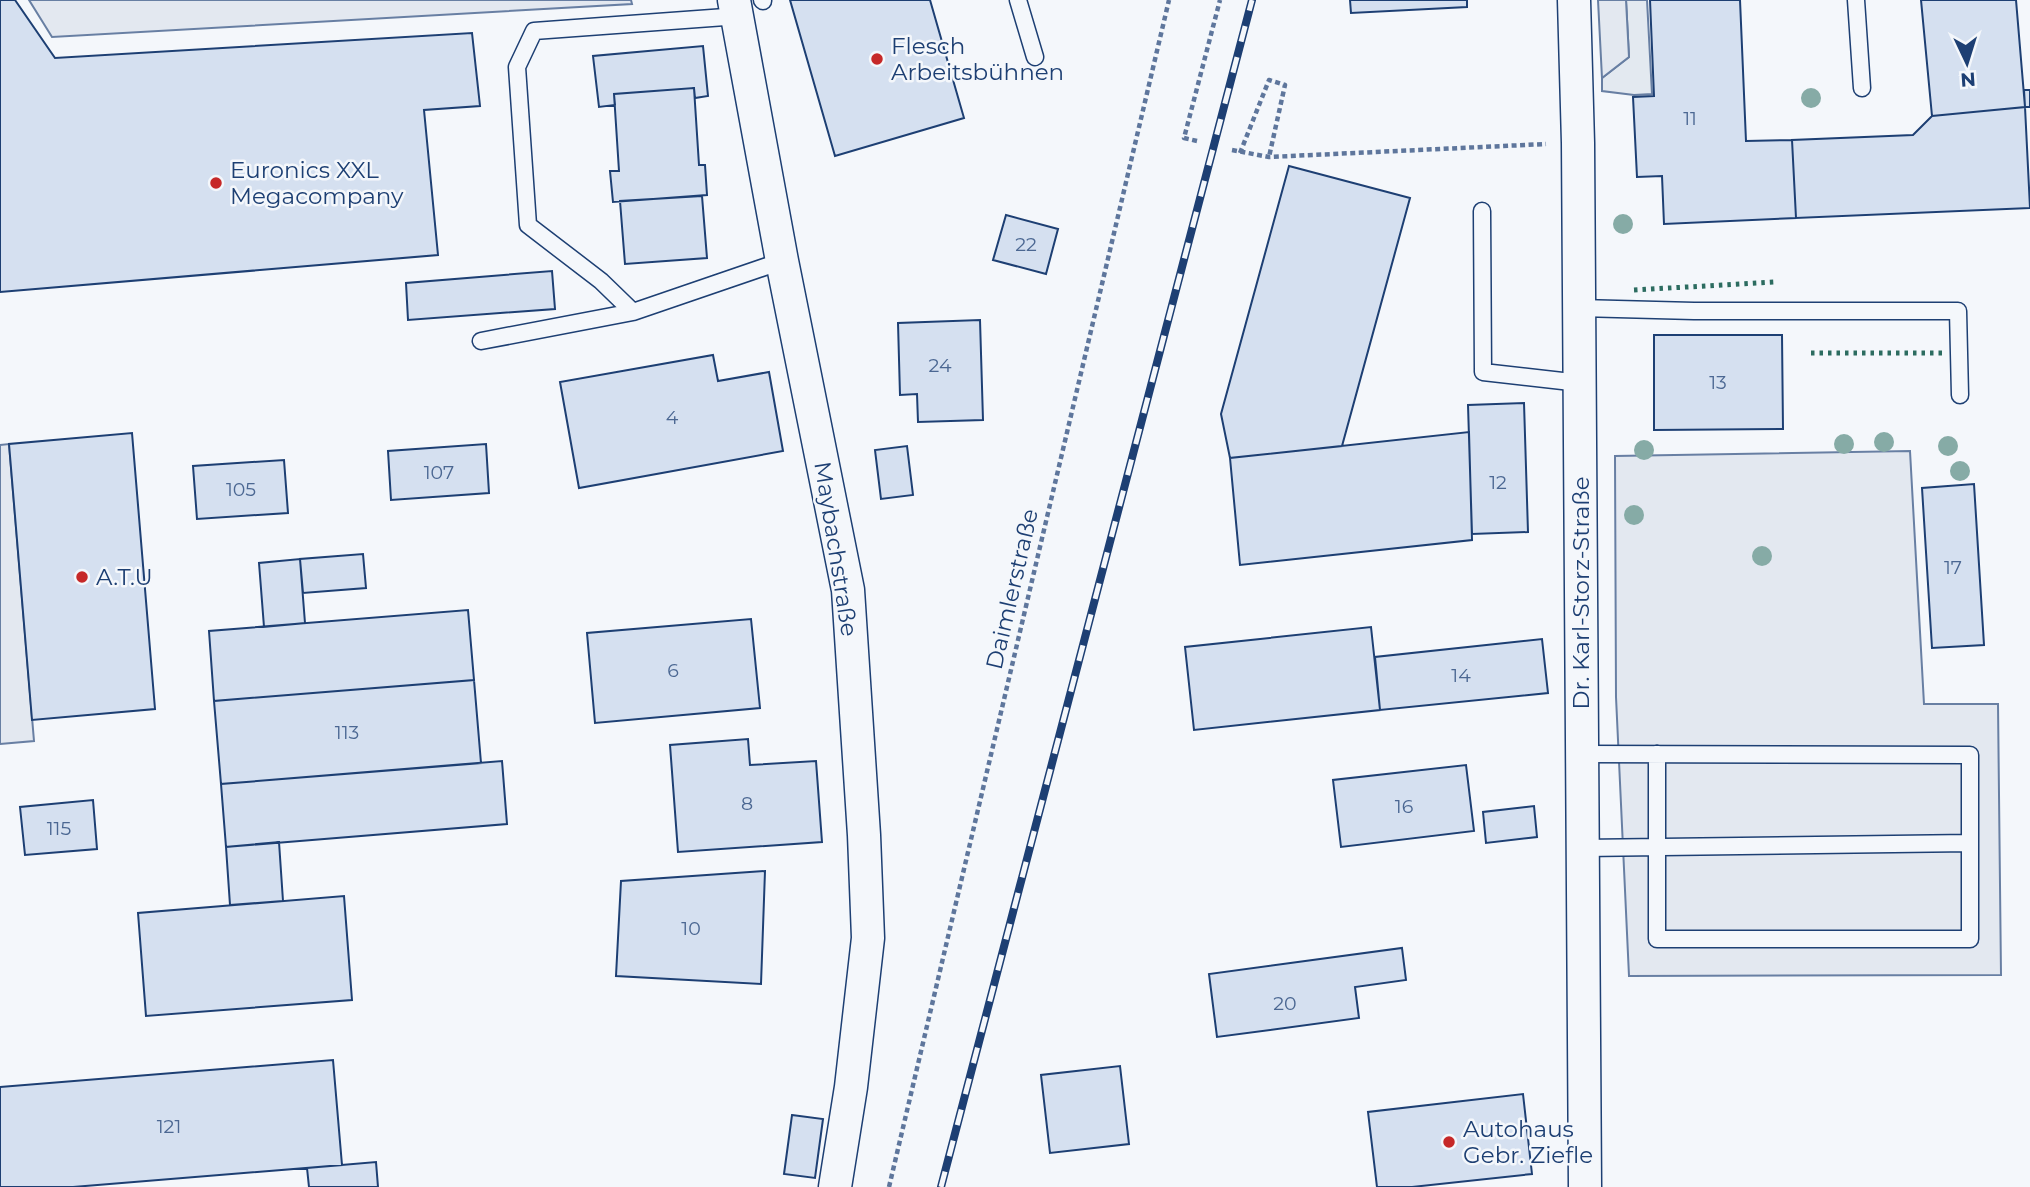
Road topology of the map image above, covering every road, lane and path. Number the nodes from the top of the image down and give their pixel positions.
1 (1018, 0) edge
2 (1169, 0) edge
3 (1220, 0) edge
4 (1574, 0) edge
5 (1856, 0) edge
6 (750, 4) edge
7 (1035, 57) dead end
8 (1862, 88) dead end
9 (1197, 141) dead end
10 (1578, 143) junction
11 (1232, 150) dead end
12 (1240, 153) junction
13 (1269, 157) junction
14 (1482, 211) dead end
15 (782, 261) junction
16 (1579, 307) junction
17 (633, 312) junction
18 (481, 341) dead end
19 (1580, 383) junction
20 (1960, 395) dead end
21 (1582, 754) junction
22 (1657, 754) junction
23 (1970, 843) junction
24 (1657, 847) junction
25 (1583, 848) junction
26 (835, 1187) edge
27 (889, 1187) edge
28 (1585, 1187) edge

1 - 7 lane
2 - 27 path, Daimlerstraße
3 - 9 path
4 - 10 street, Dr. Karl-Storz-Straße
5 - 8 lane
6 - 15 street, Maybachstraße
6 - 17 lane
10 - 13 path
10 - 16 street, Dr. Karl-Storz-Straße
11 - 12 path
12 - 13 path
12 - 13 path
14 - 19 lane
15 - 17 lane
15 - 26 street, Maybachstraße
16 - 19 street, Dr. Karl-Storz-Straße
16 - 20 lane
17 - 18 lane
19 - 21 street, Dr. Karl-Storz-Straße
21 - 22 lane
21 - 25 street, Dr. Karl-Storz-Straße
22 - 23 lane
22 - 24 lane
23 - 24 lane
23 - 24 lane
24 - 25 lane
25 - 28 street, Dr. Karl-Storz-Straße

